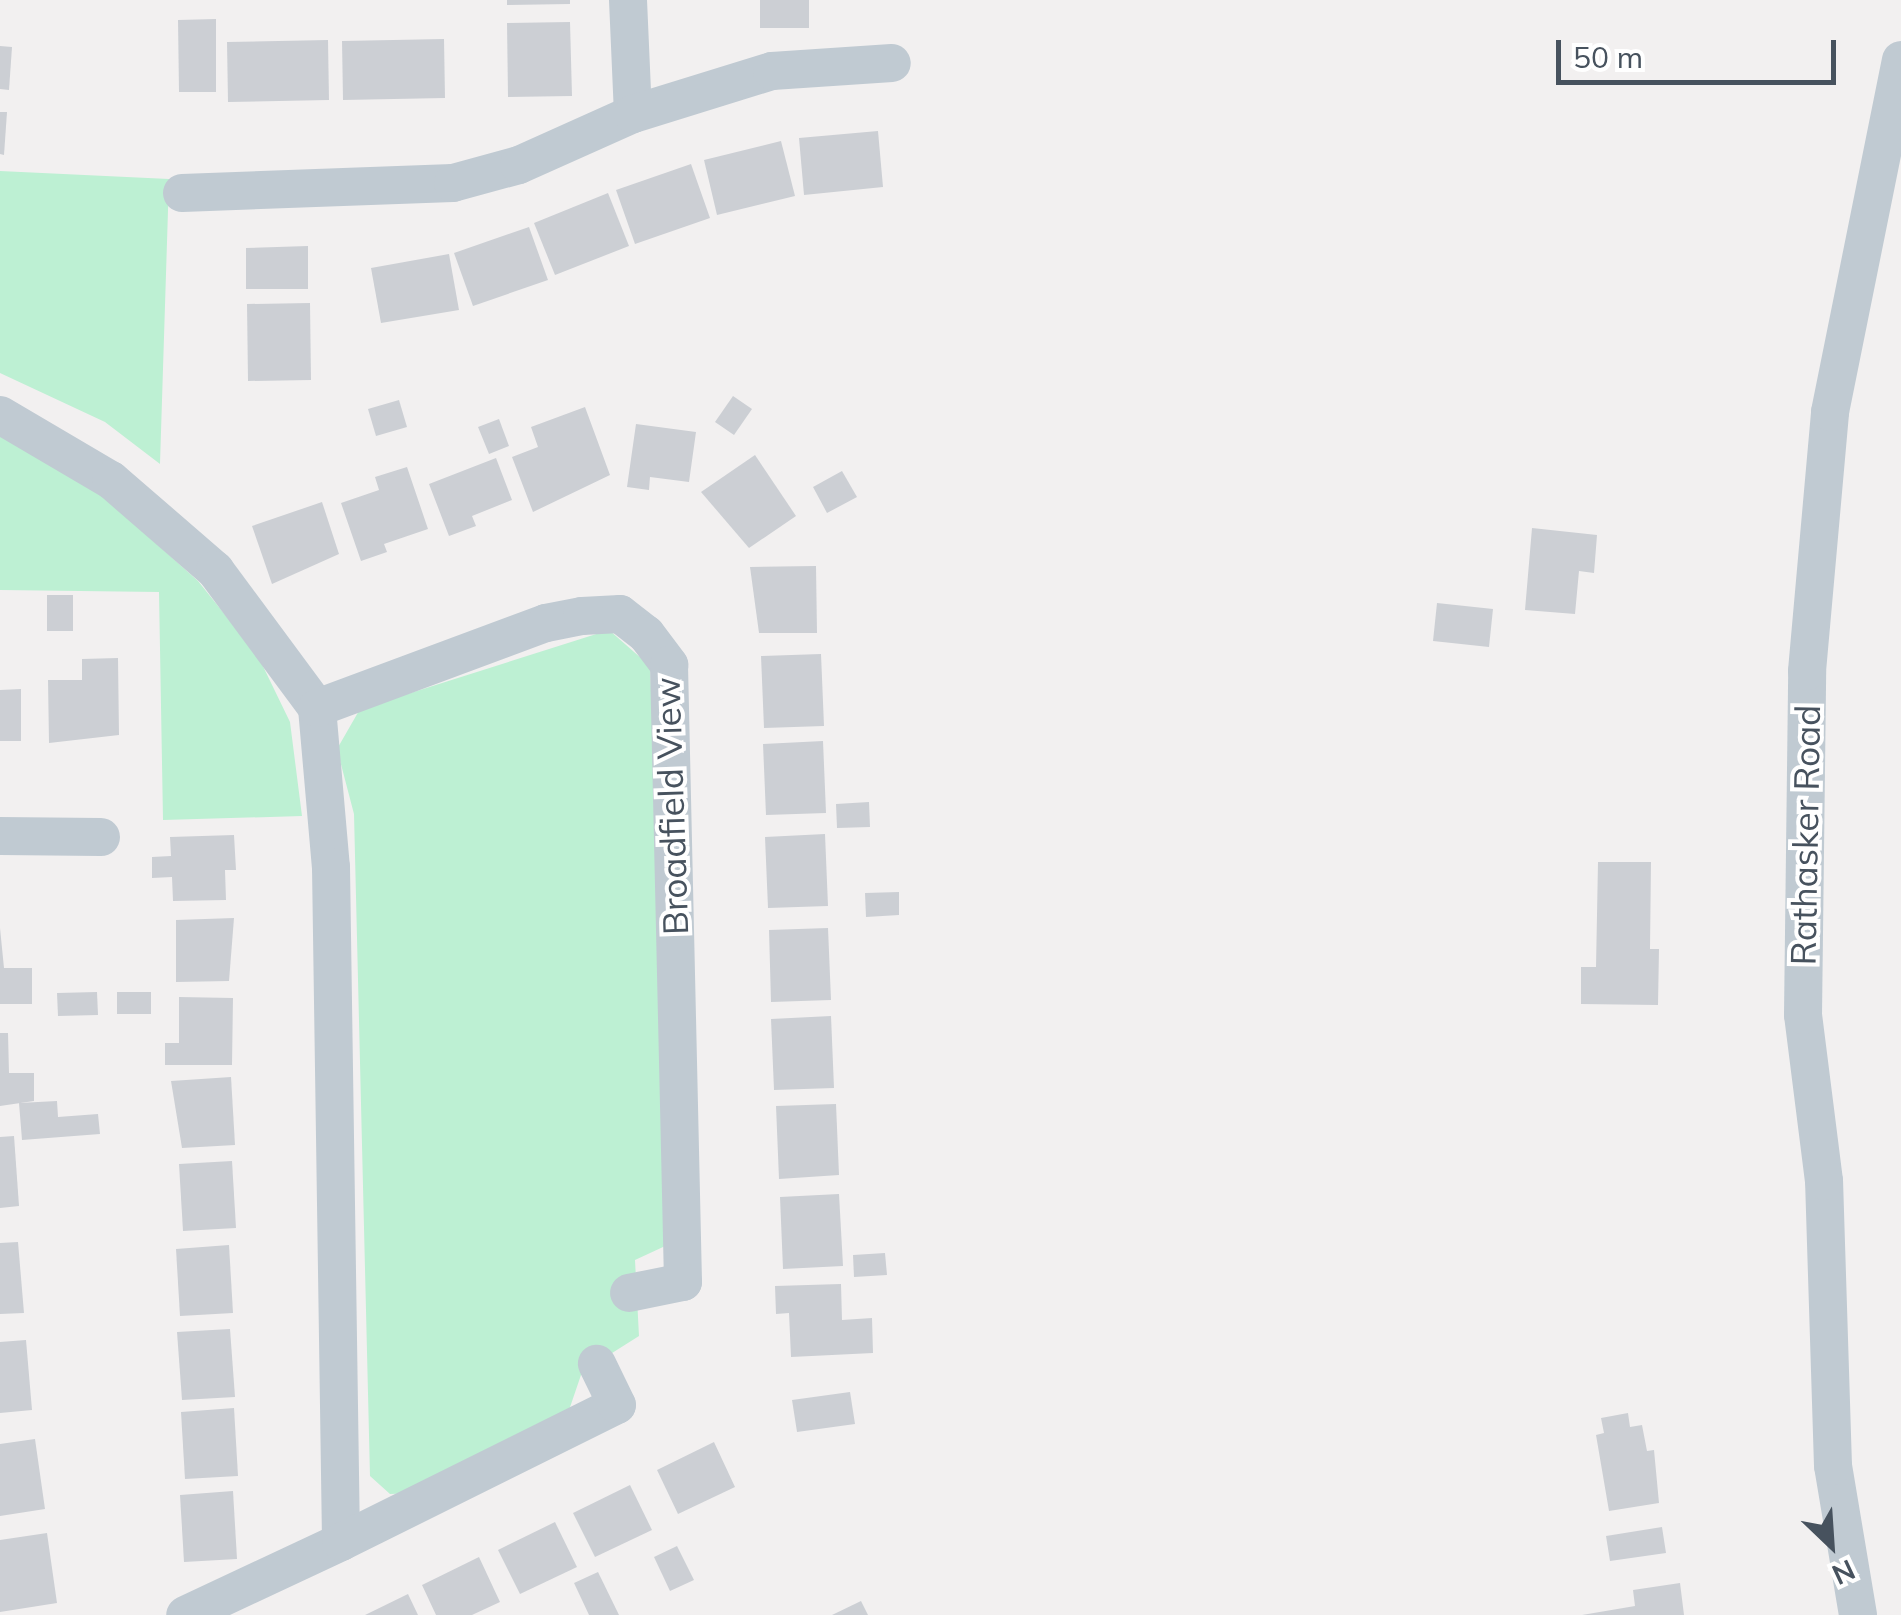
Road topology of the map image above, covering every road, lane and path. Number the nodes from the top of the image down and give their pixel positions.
1 (628, 0) edge
2 (1901, 60) edge
3 (892, 64) dead end
4 (633, 114) junction
5 (182, 192) dead end
6 (0, 414) edge
7 (316, 708) junction
8 (0, 836) edge
9 (101, 837) dead end
10 (628, 1293) dead end
11 (596, 1364) dead end
12 (340, 1542) junction
13 (184, 1615) edge
14 (1858, 1615) edge

1 - 4 street
2 - 14 street, Rathasker Road
3 - 4 street
4 - 5 street
6 - 7 street
7 - 10 street, Broadfield View
7 - 12 street
8 - 9 street
11 - 12 street
12 - 13 street

